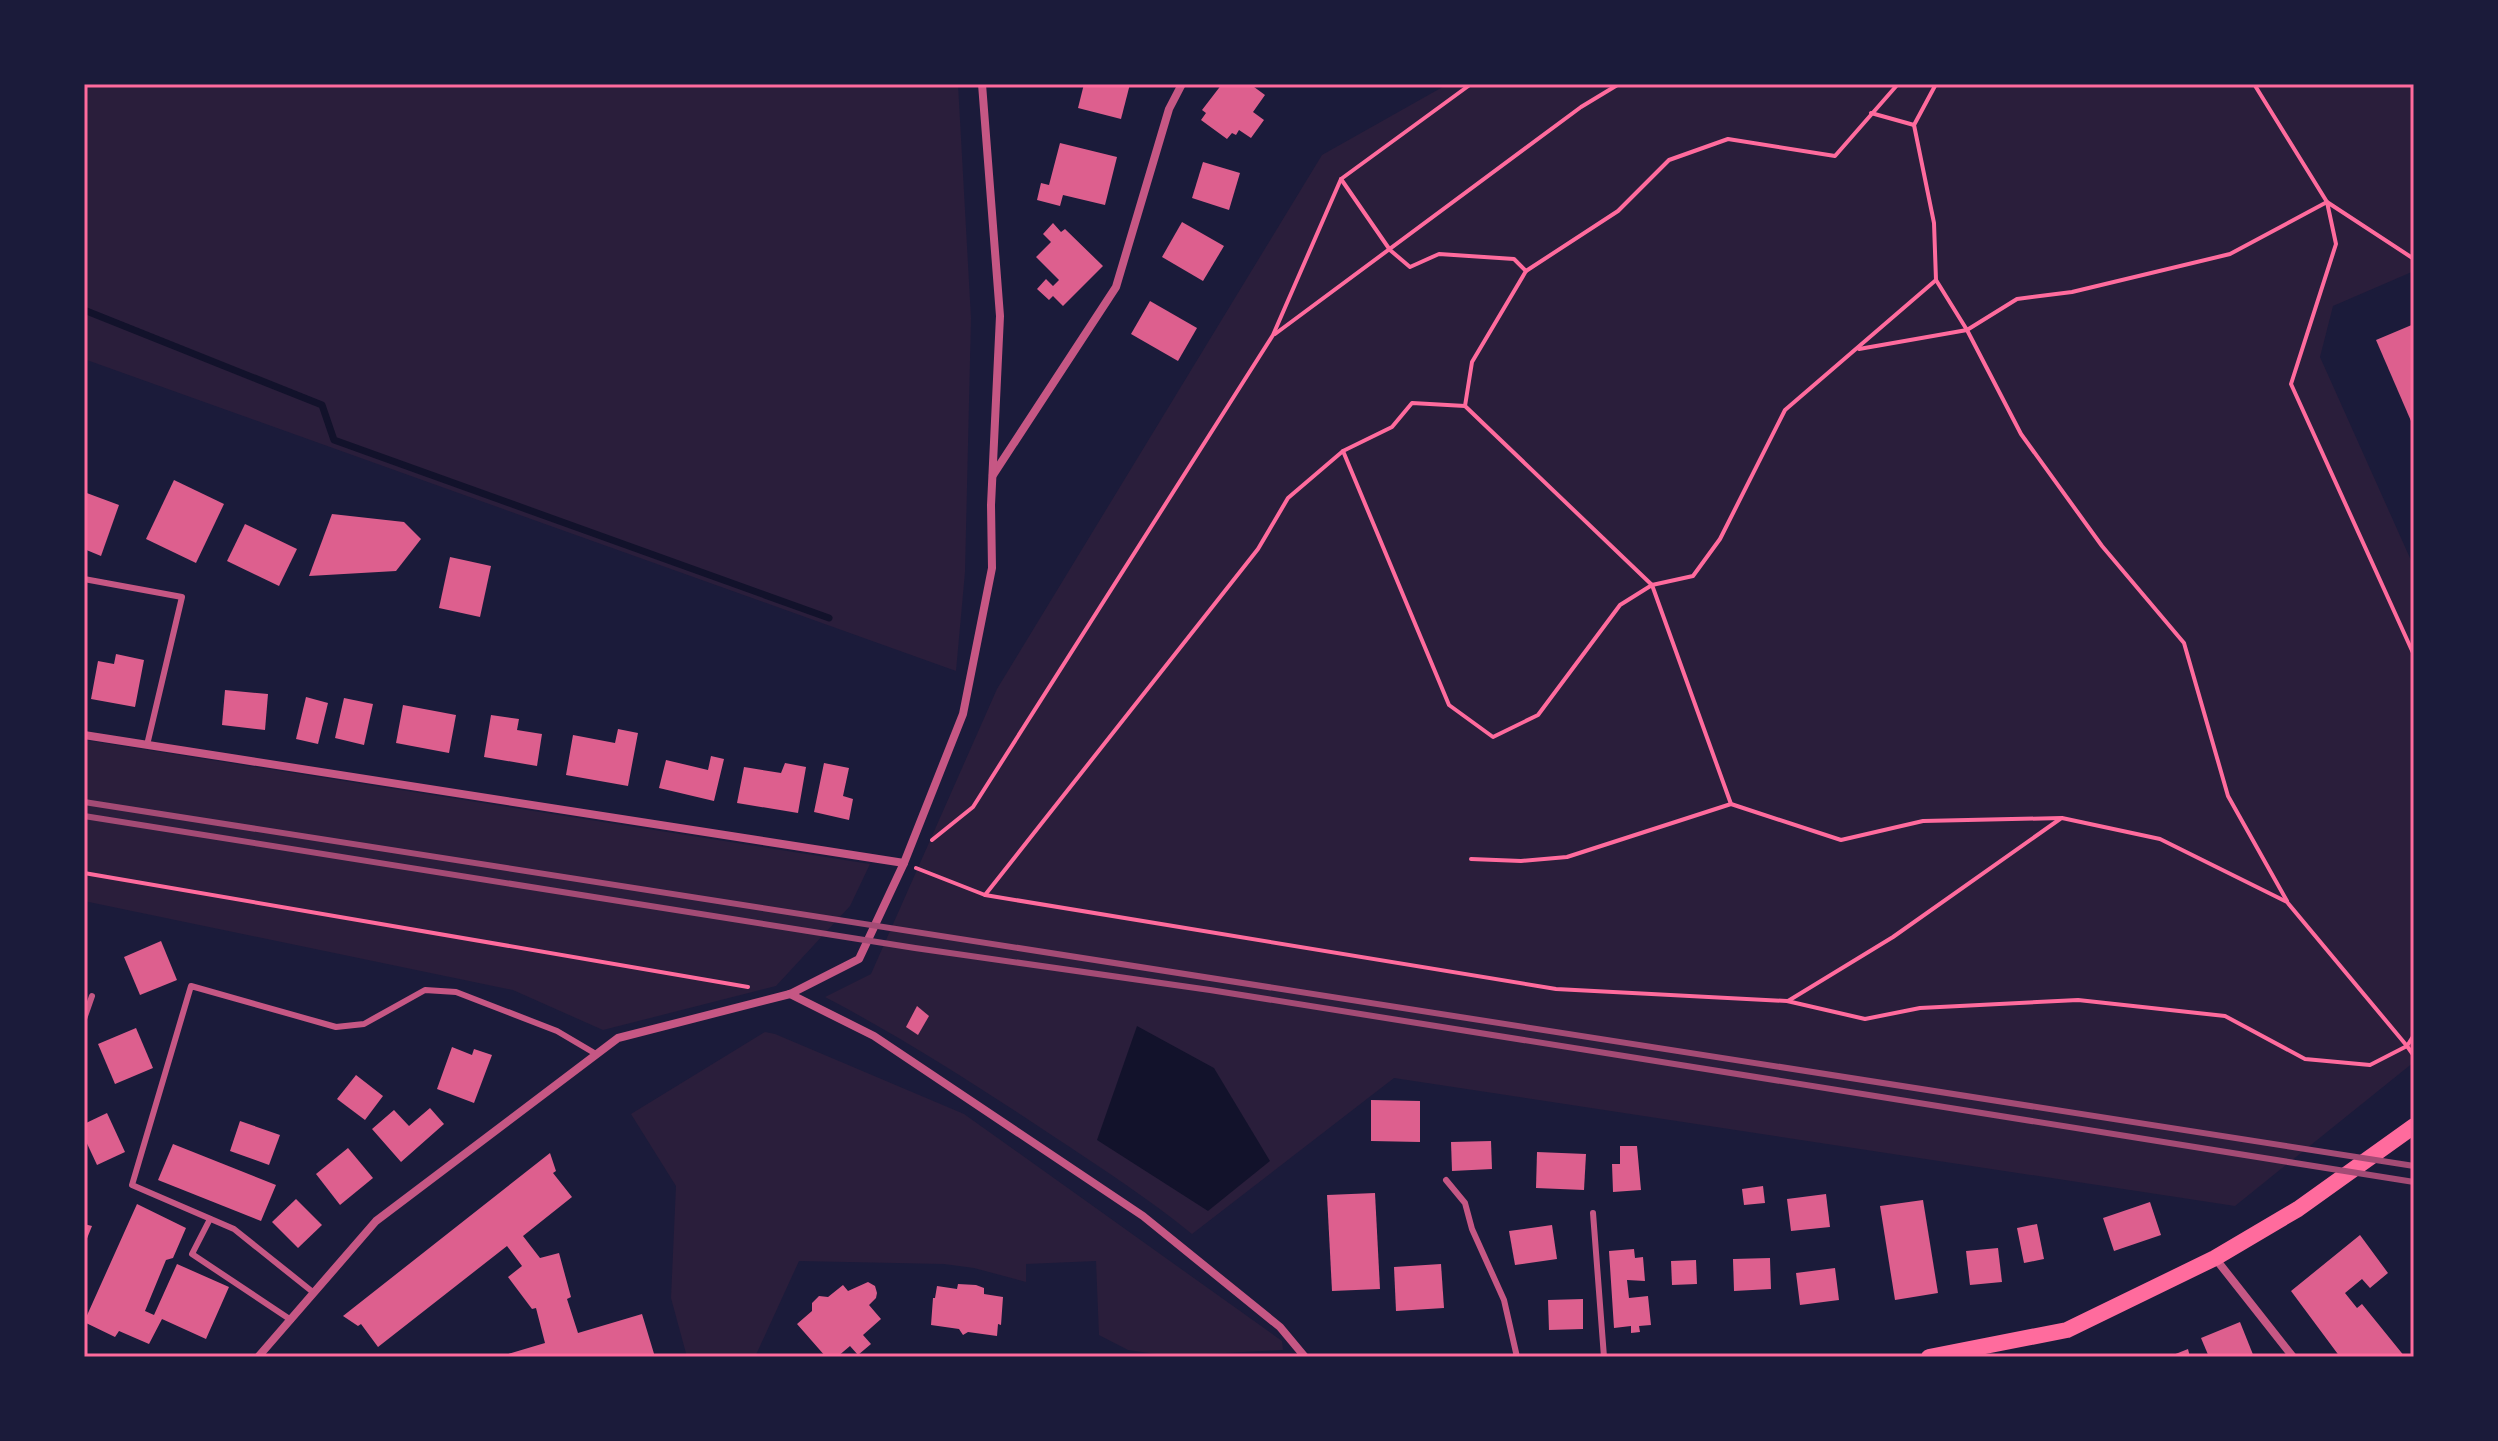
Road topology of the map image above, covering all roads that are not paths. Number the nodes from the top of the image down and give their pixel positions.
1 (982, 84) edge
2 (1181, 85) edge
3 (993, 476) junction
4 (84, 579) edge
5 (84, 735) edge
6 (147, 745) junction
7 (904, 863) junction
8 (790, 994) junction
9 (92, 996) dead end
10 (84, 1019) edge
11 (596, 1054) junction
12 (2414, 1126) edge
13 (1446, 1180) dead end
14 (1593, 1213) dead end
15 (210, 1219) junction
16 (2215, 1258) junction
17 (314, 1293) junction
18 (291, 1320) junction
19 (258, 1357) edge
20 (1305, 1357) edge
21 (1517, 1357) edge
22 (1604, 1357) edge
23 (1929, 1357) edge
24 (2293, 1357) edge

1 - 3 street
2 - 3 street
3 - 7 street
4 - 6 lane
5 - 6 street
6 - 7 street
7 - 8 street
8 - 11 street
8 - 20 street
9 - 10 lane
11 - 15 lane
11 - 17 street
12 - 16 main road
13 - 21 lane
14 - 22 lane
15 - 17 lane
15 - 18 lane
16 - 23 main road
16 - 24 street
17 - 18 street
18 - 19 street

